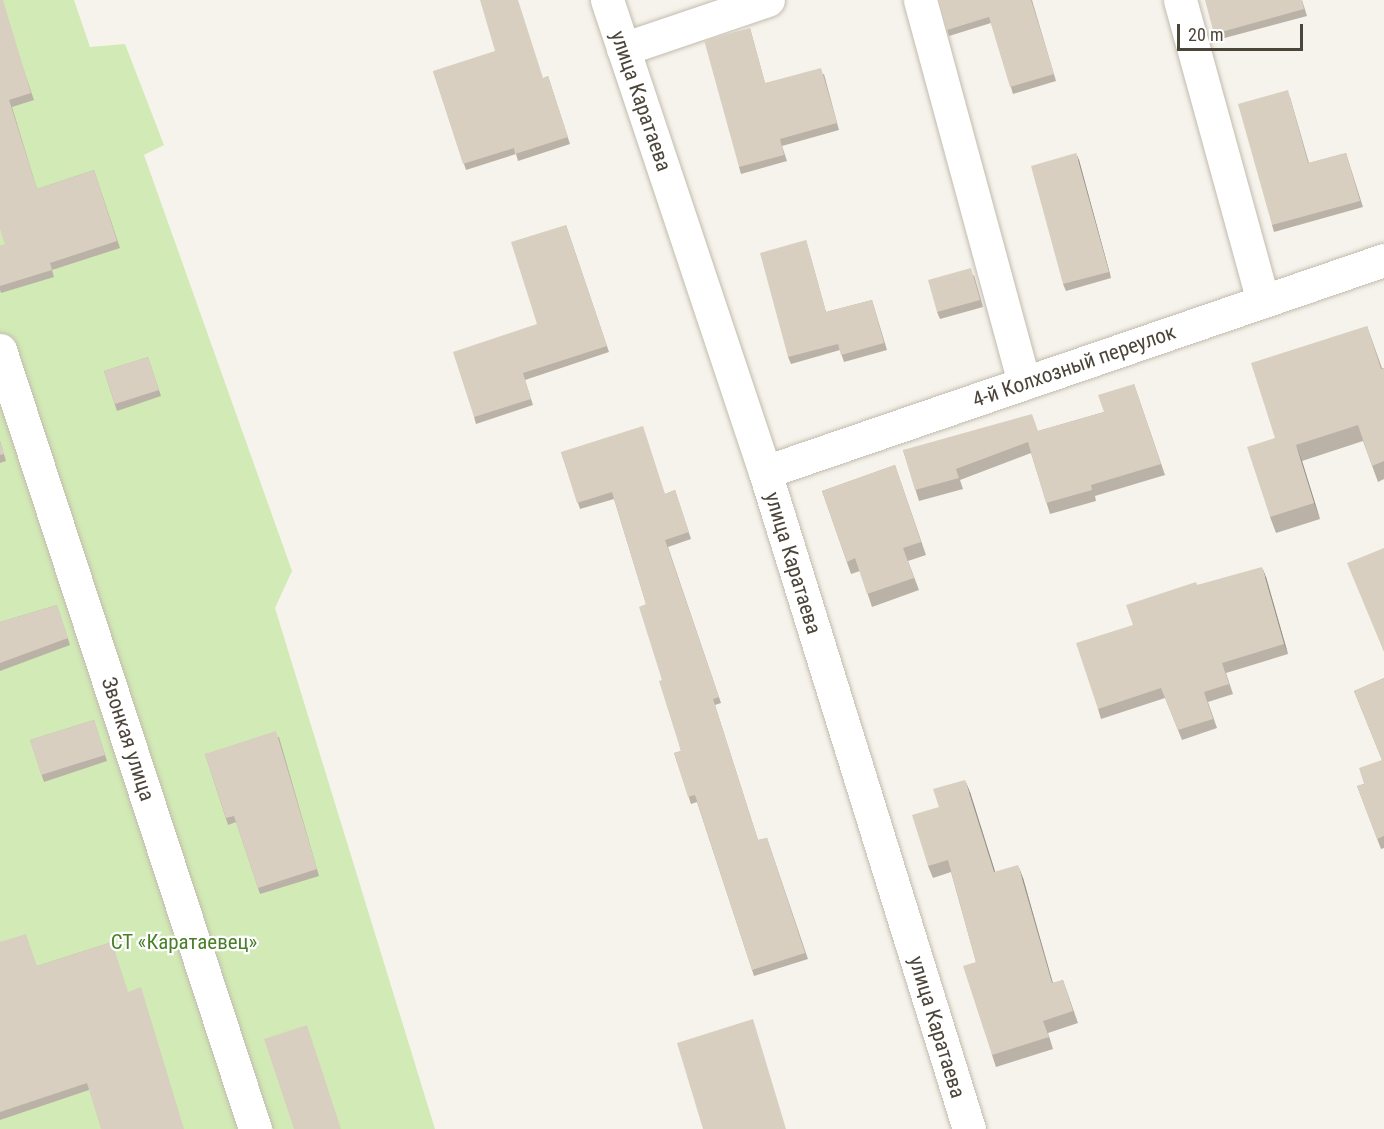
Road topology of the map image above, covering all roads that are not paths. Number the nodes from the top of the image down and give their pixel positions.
1 (607, 0) edge
2 (768, 0) edge
3 (920, 0) edge
4 (1180, 0) edge
5 (623, 49) junction
6 (1384, 261) edge
7 (1263, 301) junction
8 (0, 350) edge
9 (1024, 383) junction
10 (765, 472) junction
11 (255, 1129) edge
12 (969, 1129) edge

1 - 5 street, улица Каратаева
2 - 5 street
3 - 9 street
4 - 7 street
5 - 10 street, улица Каратаева
6 - 7 street, 4-й Колхозный переулок
7 - 9 street, 4-й Колхозный переулок
8 - 11 street, Звонкая улица
9 - 10 street, 4-й Колхозный переулок
10 - 12 street, улица Каратаева

